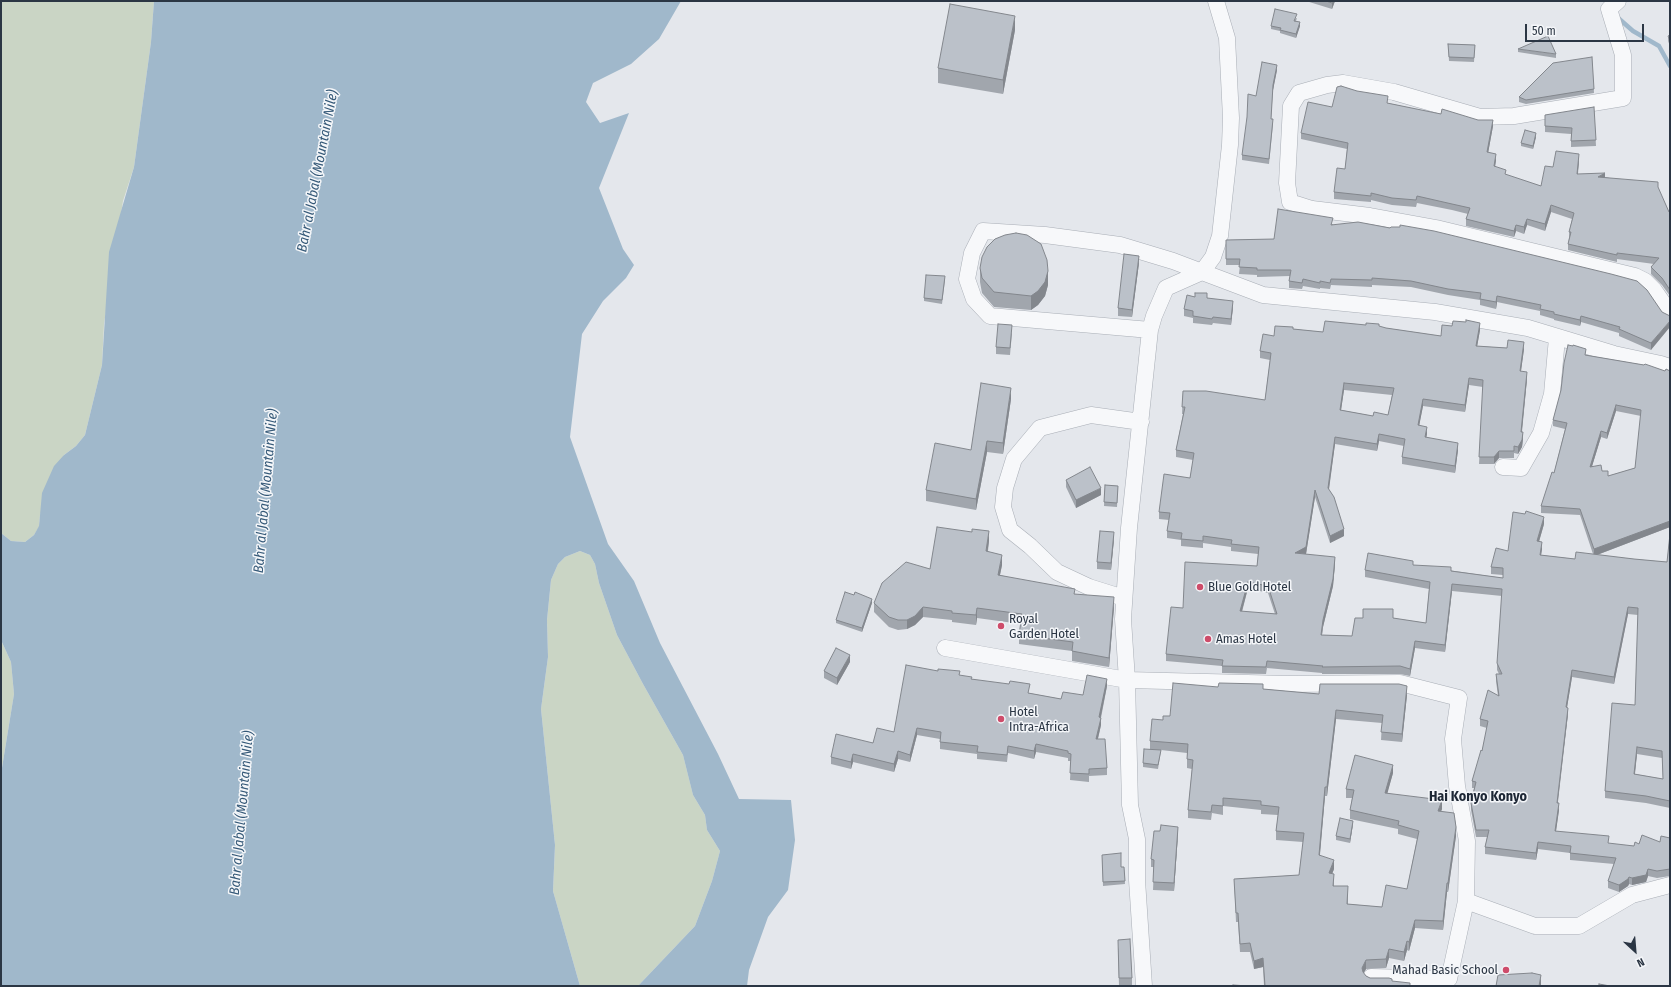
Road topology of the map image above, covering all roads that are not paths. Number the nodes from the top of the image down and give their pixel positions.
1 (1216, 1) edge
2 (1618, 1) edge
3 (1202, 272) junction
4 (1670, 313) edge
5 (1150, 330) junction
6 (1557, 338) junction
7 (1670, 367) edge
8 (1141, 422) junction
9 (1503, 467) dead end
10 (1124, 598) junction
11 (945, 648) dead end
12 (1127, 680) junction
13 (1670, 885) edge
14 (1466, 901) junction
15 (1371, 977) edge
16 (1144, 986) edge

1 - 3 street
2 - 4 street
3 - 5 street
3 - 5 street
3 - 6 street
5 - 8 street
6 - 7 street
6 - 9 street
8 - 10 street
8 - 10 street
10 - 12 street
11 - 12 street
12 - 14 street
12 - 16 street
13 - 14 street
14 - 15 street

